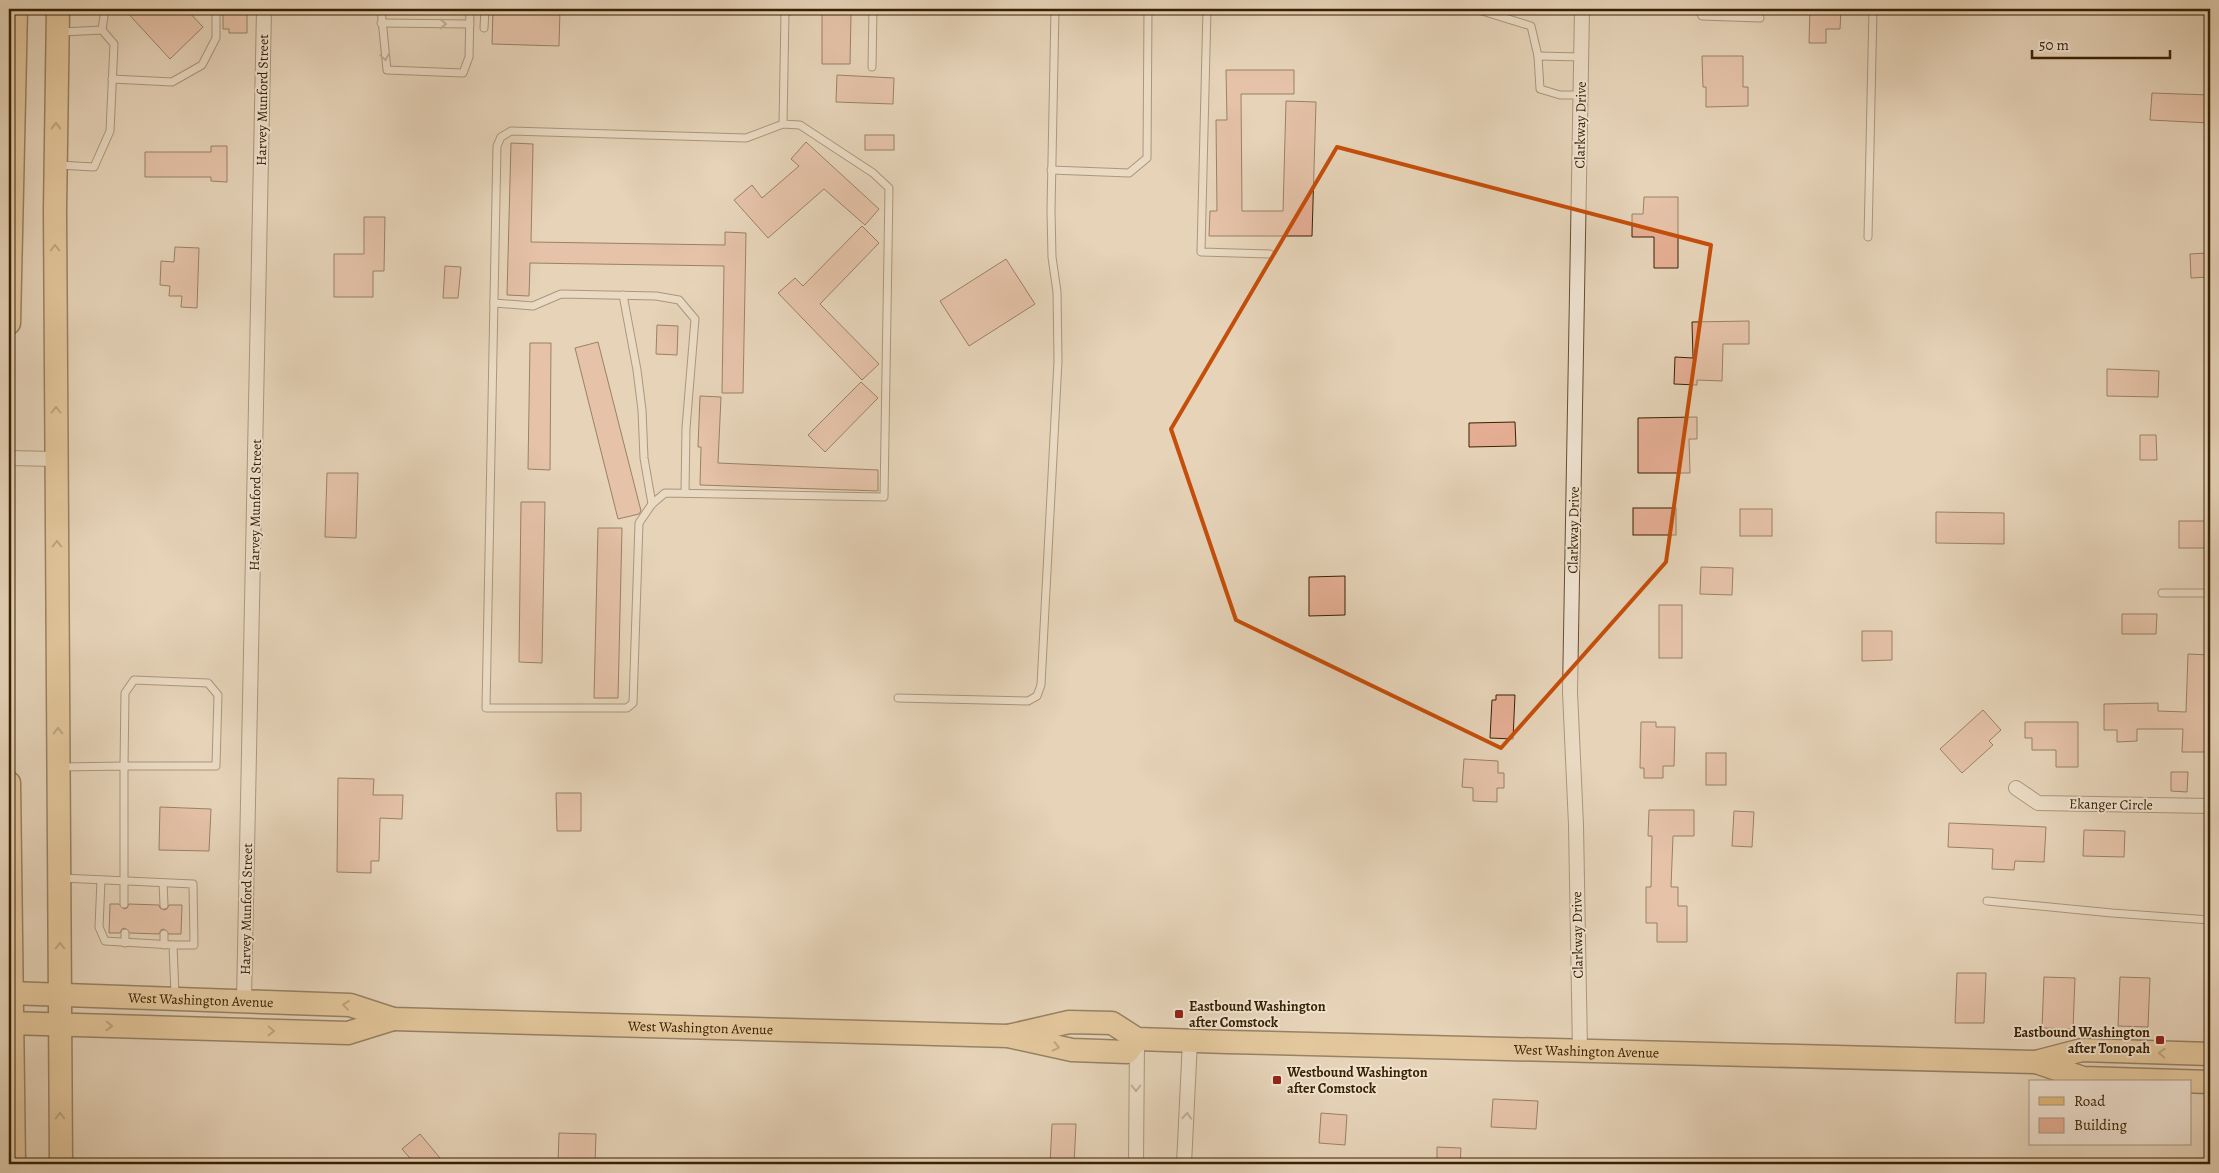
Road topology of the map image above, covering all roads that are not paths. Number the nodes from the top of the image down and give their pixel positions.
1 (16, 9) edge
2 (58, 9) edge
3 (105, 9) edge
4 (216, 9) edge
5 (264, 9) edge
6 (380, 9) edge
7 (470, 9) edge
8 (485, 9) edge
9 (778, 9) edge
10 (794, 9) edge
11 (873, 9) edge
12 (1055, 9) edge
13 (1148, 9) edge
14 (1207, 9) edge
15 (1480, 9) edge
16 (1582, 9) edge
17 (1699, 9) edge
18 (1873, 9) edge
19 (785, 13) junction
20 (1760, 18) dead end
21 (381, 24) junction
22 (470, 24) junction
23 (484, 28) dead end
24 (102, 30) junction
25 (58, 32) junction
26 (1538, 56) junction
27 (1581, 57) junction
28 (872, 67) dead end
29 (112, 79) junction
30 (1580, 95) junction
31 (784, 124) junction
32 (11, 130) edge
33 (55, 165) junction
34 (1052, 170) junction
35 (1868, 236) dead end
36 (1270, 254) dead end
37 (623, 295) junction
38 (494, 303) junction
39 (9, 306) edge
40 (9, 323) edge
41 (9, 458) edge
42 (56, 459) junction
43 (685, 493) junction
44 (652, 504) junction
45 (2162, 593) dead end
46 (2210, 593) edge
47 (898, 698) dead end
48 (124, 766) junction
49 (58, 768) junction
50 (9, 783) edge
51 (2016, 788) dead end
52 (2210, 806) edge
53 (59, 878) junction
54 (101, 880) junction
55 (125, 881) junction
56 (163, 883) junction
57 (1987, 901) dead end
58 (124, 904) dead end
59 (164, 905) dead end
60 (2210, 920) edge
61 (125, 933) dead end
62 (164, 934) dead end
63 (125, 943) junction
64 (164, 945) junction
65 (173, 945) junction
66 (11, 993) edge
67 (60, 995) junction
68 (175, 998) junction
69 (244, 1000) junction
70 (393, 1019) junction
71 (11, 1023) edge
72 (60, 1025) junction
73 (1137, 1039) junction
74 (1190, 1040) junction
75 (1580, 1051) junction
76 (2210, 1054) edge
77 (2036, 1062) junction
78 (2146, 1080) edge
79 (2192, 1081) edge
80 (2210, 1082) edge
81 (12, 1146) edge
82 (61, 1164) edge
83 (1136, 1164) edge
84 (1184, 1164) edge

1 - 32 main road
2 - 25 main road
3 - 24 lane
4 - 29 lane
5 - 69 street, Harvey Munford Street
6 - 21 lane
7 - 22 lane
8 - 23 lane
9 - 19 lane
10 - 19 lane
11 - 28 lane
12 - 34 lane
13 - 34 lane
14 - 36 lane
15 - 26 lane
16 - 27 street, Clarkway Drive
17 - 20 lane
18 - 35 lane
19 - 31 lane
21 -> 22 lane
21 -> 22 lane
24 - 25 lane
24 - 29 lane
33 -> 25 main road
26 - 27 lane
26 - 30 lane
27 - 30 street, Clarkway Drive
29 - 33 lane
30 - 75 street, Clarkway Drive
31 - 38 lane
31 - 43 lane
32 - 39 main road
42 -> 33 main road
34 - 47 lane
37 - 38 lane
37 - 43 lane
37 - 44 lane
38 - 44 lane
39 - 40 main road
41 - 42 street
49 -> 42 main road
43 - 44 lane
45 - 46 lane
48 - 48 lane
48 - 49 lane
48 - 55 lane
49 - 53 main road
50 - 66 main road
51 - 52 street, Ekanger Circle
53 - 54 lane
67 -> 53 main road
54 - 55 lane
54 - 63 lane
55 - 56 lane
55 - 58 lane
56 - 59 lane
56 - 65 lane
57 - 60 lane
61 - 63 lane
62 - 64 lane
63 - 64 lane
64 - 65 lane
65 - 68 lane
66 - 67 main road, West Washington Avenue
66 - 71 main road
67 - 68 main road, West Washington Avenue
67 - 72 main road
68 - 69 main road, West Washington Avenue
70 -> 69 main road, West Washington Avenue
72 -> 70 main road, West Washington Avenue
70 - 73 main road, West Washington Avenue
71 - 72 main road, West Washington Avenue
71 - 81 main road
82 -> 72 main road
73 - 74 main road, West Washington Avenue
73 -> 83 street
74 - 75 main road, West Washington Avenue
84 -> 74 street
75 - 77 main road, West Washington Avenue
76 -> 77 main road, West Washington Avenue
77 - 78 main road, West Washington Avenue
79 - 80 main road, West Washington Avenue

